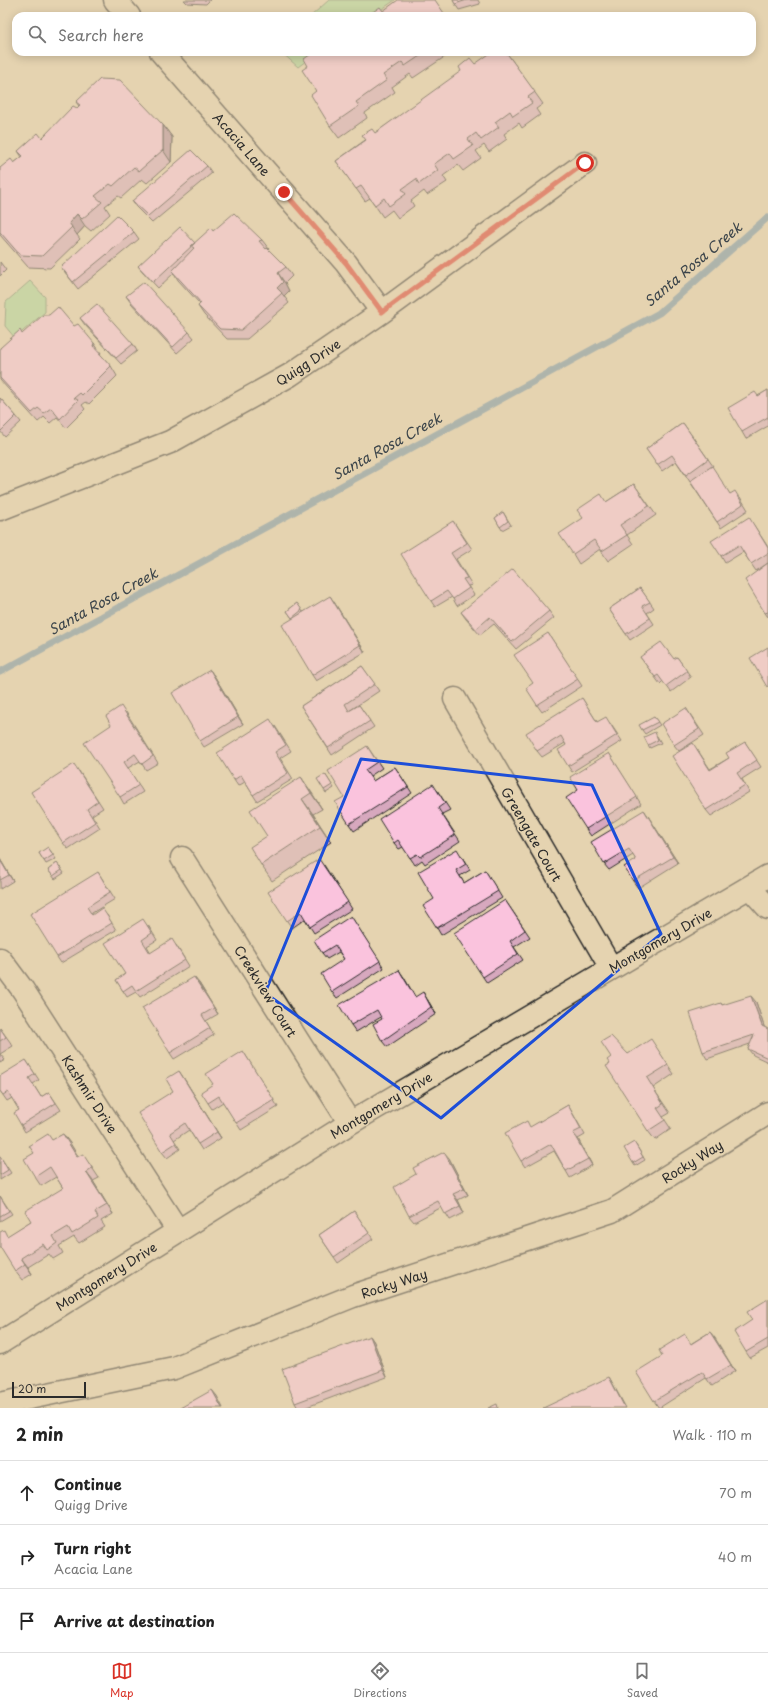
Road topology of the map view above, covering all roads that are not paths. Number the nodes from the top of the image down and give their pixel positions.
1 (116, 0) edge
2 (126, 12) edge
3 (165, 56) edge
4 (585, 163) dead end
5 (382, 312) junction
6 (0, 509) edge
7 (455, 699) dead end
8 (182, 858) dead end
9 (768, 876) edge
10 (750, 888) junction
11 (768, 908) edge
12 (0, 959) edge
13 (611, 968) junction
14 (768, 1113) edge
15 (350, 1123) junction
16 (178, 1231) junction
17 (0, 1343) edge
18 (0, 1404) edge

1 - 2 street
3 - 5 street, Acacia Lane
4 - 5 street, Quigg Drive
5 - 6 street, Quigg Drive
7 - 13 street, Greengate Court
8 - 15 street, Creekview Court
9 - 10 street, Montgomery Drive
10 - 11 street
10 - 13 street, Montgomery Drive
12 - 16 street, Kashmir Drive
13 - 15 street, Montgomery Drive
14 - 18 street, Rocky Way
15 - 16 street, Montgomery Drive
16 - 17 street, Montgomery Drive

